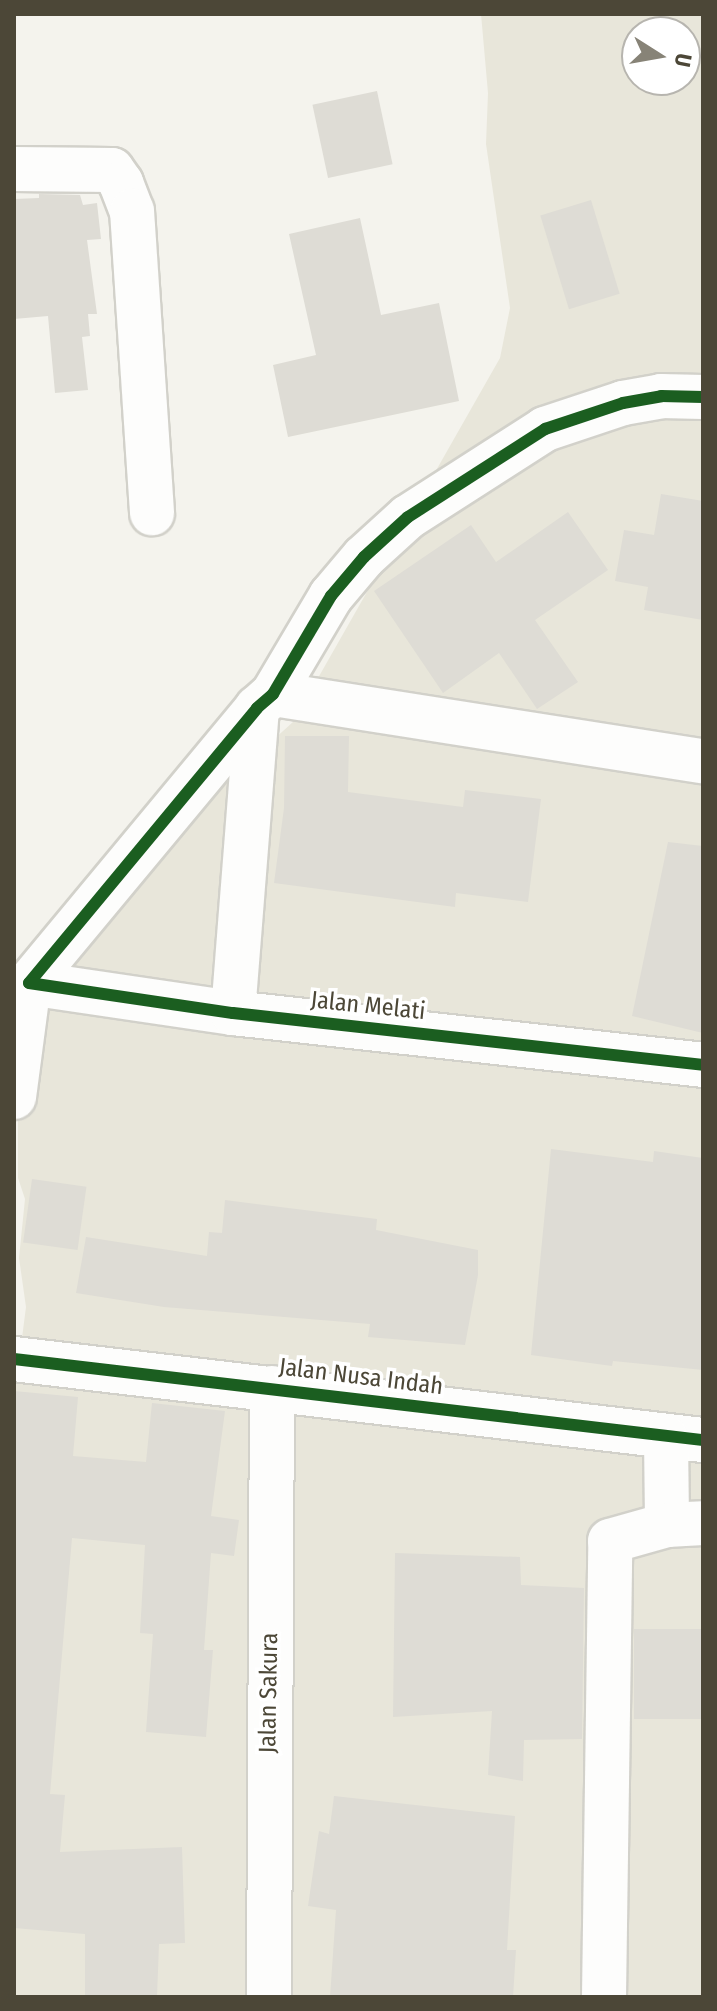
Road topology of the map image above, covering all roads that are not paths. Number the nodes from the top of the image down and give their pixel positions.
1 (14, 169) edge
2 (703, 397) edge
3 (152, 513) dead end
4 (265, 701) junction
5 (703, 761) edge
6 (29, 983) junction
7 (233, 1013) junction
8 (703, 1065) edge
9 (14, 1097) edge
10 (14, 1359) edge
11 (272, 1388) junction
12 (684, 1439) edge
13 (685, 1524) edge
14 (269, 1997) edge
15 (604, 1997) edge

1 - 3 street
2 - 4 street
4 - 5 street
4 - 6 street
4 - 7 street
6 - 7 street, Jalan Melati
6 - 9 street
7 - 8 street, Jalan Melati
10 - 11 street, Jalan Nusa Indah
11 - 12 street, Jalan Nusa Indah
11 - 14 street, Jalan Sakura
12 - 13 street
13 - 15 street

